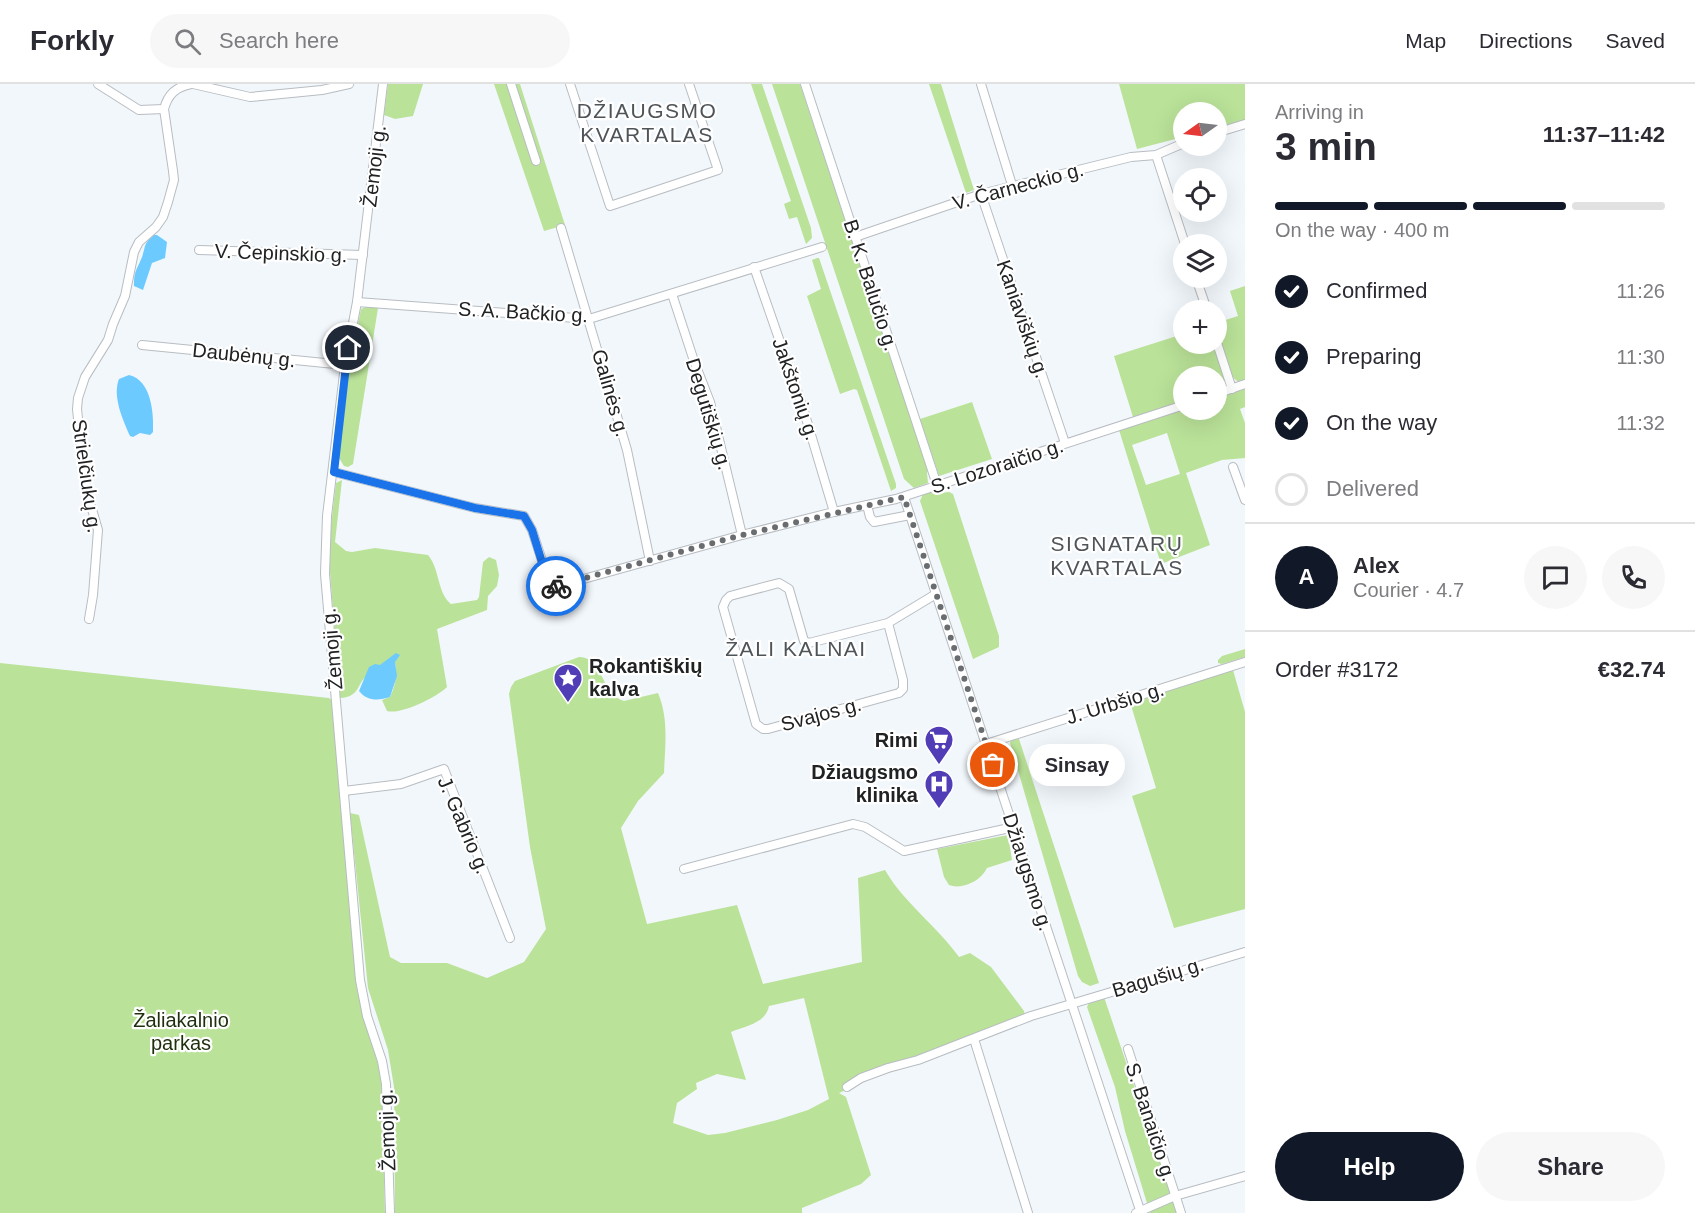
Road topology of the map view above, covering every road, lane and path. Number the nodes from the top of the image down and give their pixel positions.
1 (98, 84) edge
2 (192, 84) edge
3 (349, 84) edge
4 (383, 84) edge
5 (511, 84) edge
6 (570, 84) edge
7 (688, 84) edge
8 (805, 84) edge
9 (981, 84) edge
10 (335, 86) edge
11 (164, 109) junction
12 (1245, 124) edge
13 (1227, 130) edge
14 (1173, 148) edge
15 (1156, 155) junction
16 (536, 161) dead end
17 (1012, 185) junction
18 (981, 194) junction
19 (561, 228) dead end
20 (1182, 234) edge
21 (855, 237) junction
22 (822, 247) dead end
23 (199, 250) dead end
24 (363, 255) junction
25 (754, 267) junction
26 (672, 294) junction
27 (357, 302) junction
28 (589, 319) junction
29 (142, 345) dead end
30 (1221, 354) edge
31 (345, 365) junction
32 (1245, 384) edge
33 (1232, 389) junction
34 (1227, 391) edge
35 (1173, 409) edge
36 (1065, 443) junction
37 (1233, 467) dead end
38 (334, 472) junction
39 (937, 485) junction
40 (904, 497) junction
41 (1245, 500) edge
42 (867, 506) junction
43 (834, 512) junction
44 (910, 515) junction
45 (742, 535) junction
46 (650, 561) junction
47 (936, 594) junction
48 (89, 619) dead end
49 (888, 622) junction
50 (1245, 662) edge
51 (986, 744) junction
52 (344, 791) junction
53 (1014, 827) junction
54 (684, 868) dead end
55 (510, 938) dead end
56 (1245, 952) edge
57 (1071, 1003) junction
58 (974, 1039) junction
59 (1128, 1049) dead end
60 (847, 1087) dead end
61 (1245, 1176) edge
62 (1175, 1196) junction
63 (1139, 1212) edge
64 (390, 1213) edge
65 (1028, 1213) edge
66 (1181, 1213) edge

1 - 11 street
2 - 10 street
2 - 11 street
3 - 10 street
4 - 24 street, Žemoji g.
5 - 16 street
6 - 7 street
8 - 21 street, B. K. Balučio g.
9 - 17 street
11 - 48 street, Strielčiukų g.
12 - 13 street
14 - 15 street, V. Čarneckio g.
15 - 17 street, V. Čarneckio g.
15 - 20 street
17 - 18 street, V. Čarneckio g.
18 - 21 street, V. Čarneckio g.
18 - 36 street, Kaniaviškių g.
19 - 28 street, Galinės g.
21 - 39 street, B. K. Balučio g.
22 - 25 street, S. A. Bačkio g.
23 - 24 street, V. Čepinskio g.
24 - 27 street, Žemoji g.
25 - 26 street, S. A. Bačkio g.
25 - 43 street, Jakštonių g.
26 - 28 street, S. A. Bačkio g.
26 - 45 street, Degutiškių g.
27 - 28 street, S. A. Bačkio g.
27 - 31 street, Žemoji g.
28 - 46 street, Galinės g.
29 - 31 street, Daubėnų g.
30 - 33 street
31 - 38 street, Žemoji g.
32 - 33 street
33 - 34 street
35 - 36 street, S. Lozoraičio g.
36 - 39 street, S. Lozoraičio g.
37 - 41 street
38 - 46 street, S. Lozoraičio g.
38 - 52 street, Žemoji g.
39 - 40 street, S. Lozoraičio g.
40 - 42 street, S. Lozoraičio g.
40 - 44 street, Džiaugsmo g.
42 - 43 street, S. Lozoraičio g.
42 - 44 street
43 - 45 street, S. Lozoraičio g.
44 - 47 street, Džiaugsmo g.
45 - 46 street, S. Lozoraičio g.
47 - 49 street, Svajos g.
47 - 51 street, Džiaugsmo g.
49 - 49 street, Svajos g.
50 - 51 street, J. Urbšio g.
51 - 53 street, Džiaugsmo g.
52 - 55 street, J. Gabrio g.
52 - 64 street, Žemoji g.
53 - 54 street
53 - 57 street, Džiaugsmo g.
56 - 57 street, Bagušių g.
57 - 58 street, Bagušių g.
57 - 63 street, Džiaugsmo g.
58 - 60 street, Bagušių g.
58 - 65 street
59 - 62 street, S. Banaičio g.
61 - 62 street, S. Banaičio g.
62 - 63 street, S. Banaičio g.
62 - 66 street

